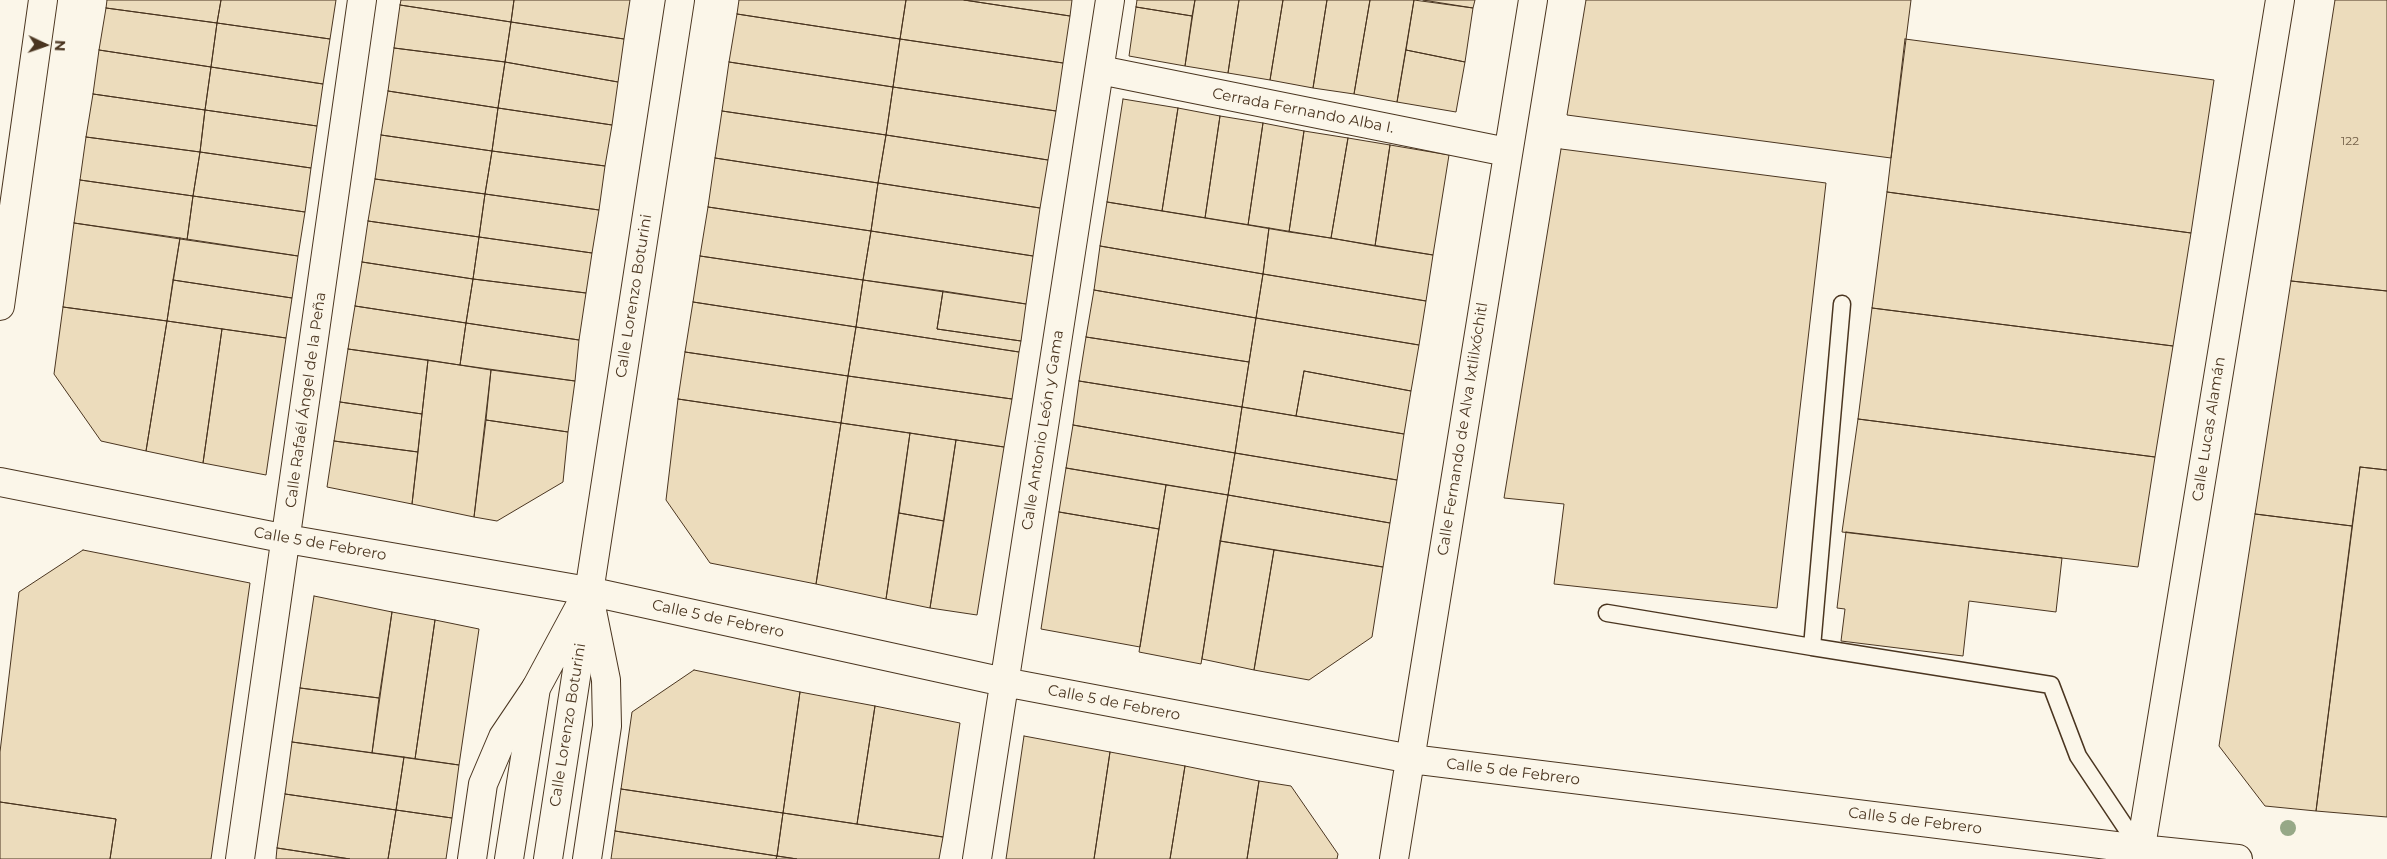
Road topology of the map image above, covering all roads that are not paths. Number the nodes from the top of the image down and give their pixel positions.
1 (43, 0) edge
2 (362, 0) edge
3 (680, 0) edge
4 (1110, 0) edge
5 (1533, 0) edge
6 (2280, 0) edge
7 (1100, 70) junction
8 (1507, 152) junction
9 (1842, 304) dead end
10 (0, 306) edge
11 (0, 482) edge
12 (287, 539) junction
13 (588, 591) junction
14 (1607, 613) dead end
15 (1812, 647) junction
16 (1004, 682) junction
17 (536, 688) junction
18 (1410, 759) junction
19 (2140, 854) edge
20 (240, 859) edge
21 (472, 859) edge
22 (509, 859) edge
23 (548, 859) edge
24 (588, 859) edge
25 (976, 859) edge
26 (1394, 859) edge
27 (2238, 859) edge

1 - 10 street
2 - 12 street, Calle Rafaél Ángel de la Peña
3 - 13 street, Calle Lorenzo Boturini
4 - 7 street, Calle Antonio León y Gama
5 - 8 street, Calle Fernando de Alva Ixtlilxóchitl
6 - 19 street, Calle Lucas Alamán
7 - 8 street, Cerrada Fernando Alba I.
7 - 16 street, Calle Antonio León y Gama
8 - 18 street, Calle Fernando de Alva Ixtlilxóchitl
9 - 15 lane
11 - 12 street, Calle 5 de Febrero
12 - 13 street, Calle 5 de Febrero
12 - 20 street, Calle Rafaél Ángel de la Peña
13 - 16 street, Calle 5 de Febrero
13 - 17 street, Calle Lorenzo Boturini
13 - 23 street, Calle Lorenzo Boturini
13 - 24 street, Calle Lorenzo Boturini
14 - 15 lane
15 - 19 lane
16 - 18 street, Calle 5 de Febrero
16 - 25 street, Calle Antonio León y Gama
17 - 21 street, Calle Lorenzo Boturini
17 - 22 street, Calle Lorenzo Boturini
18 - 19 street, Calle 5 de Febrero
18 - 26 street, Calle Fernando de Alva Ixtlilxóchitl
19 - 27 street, Calle 5 de Febrero

